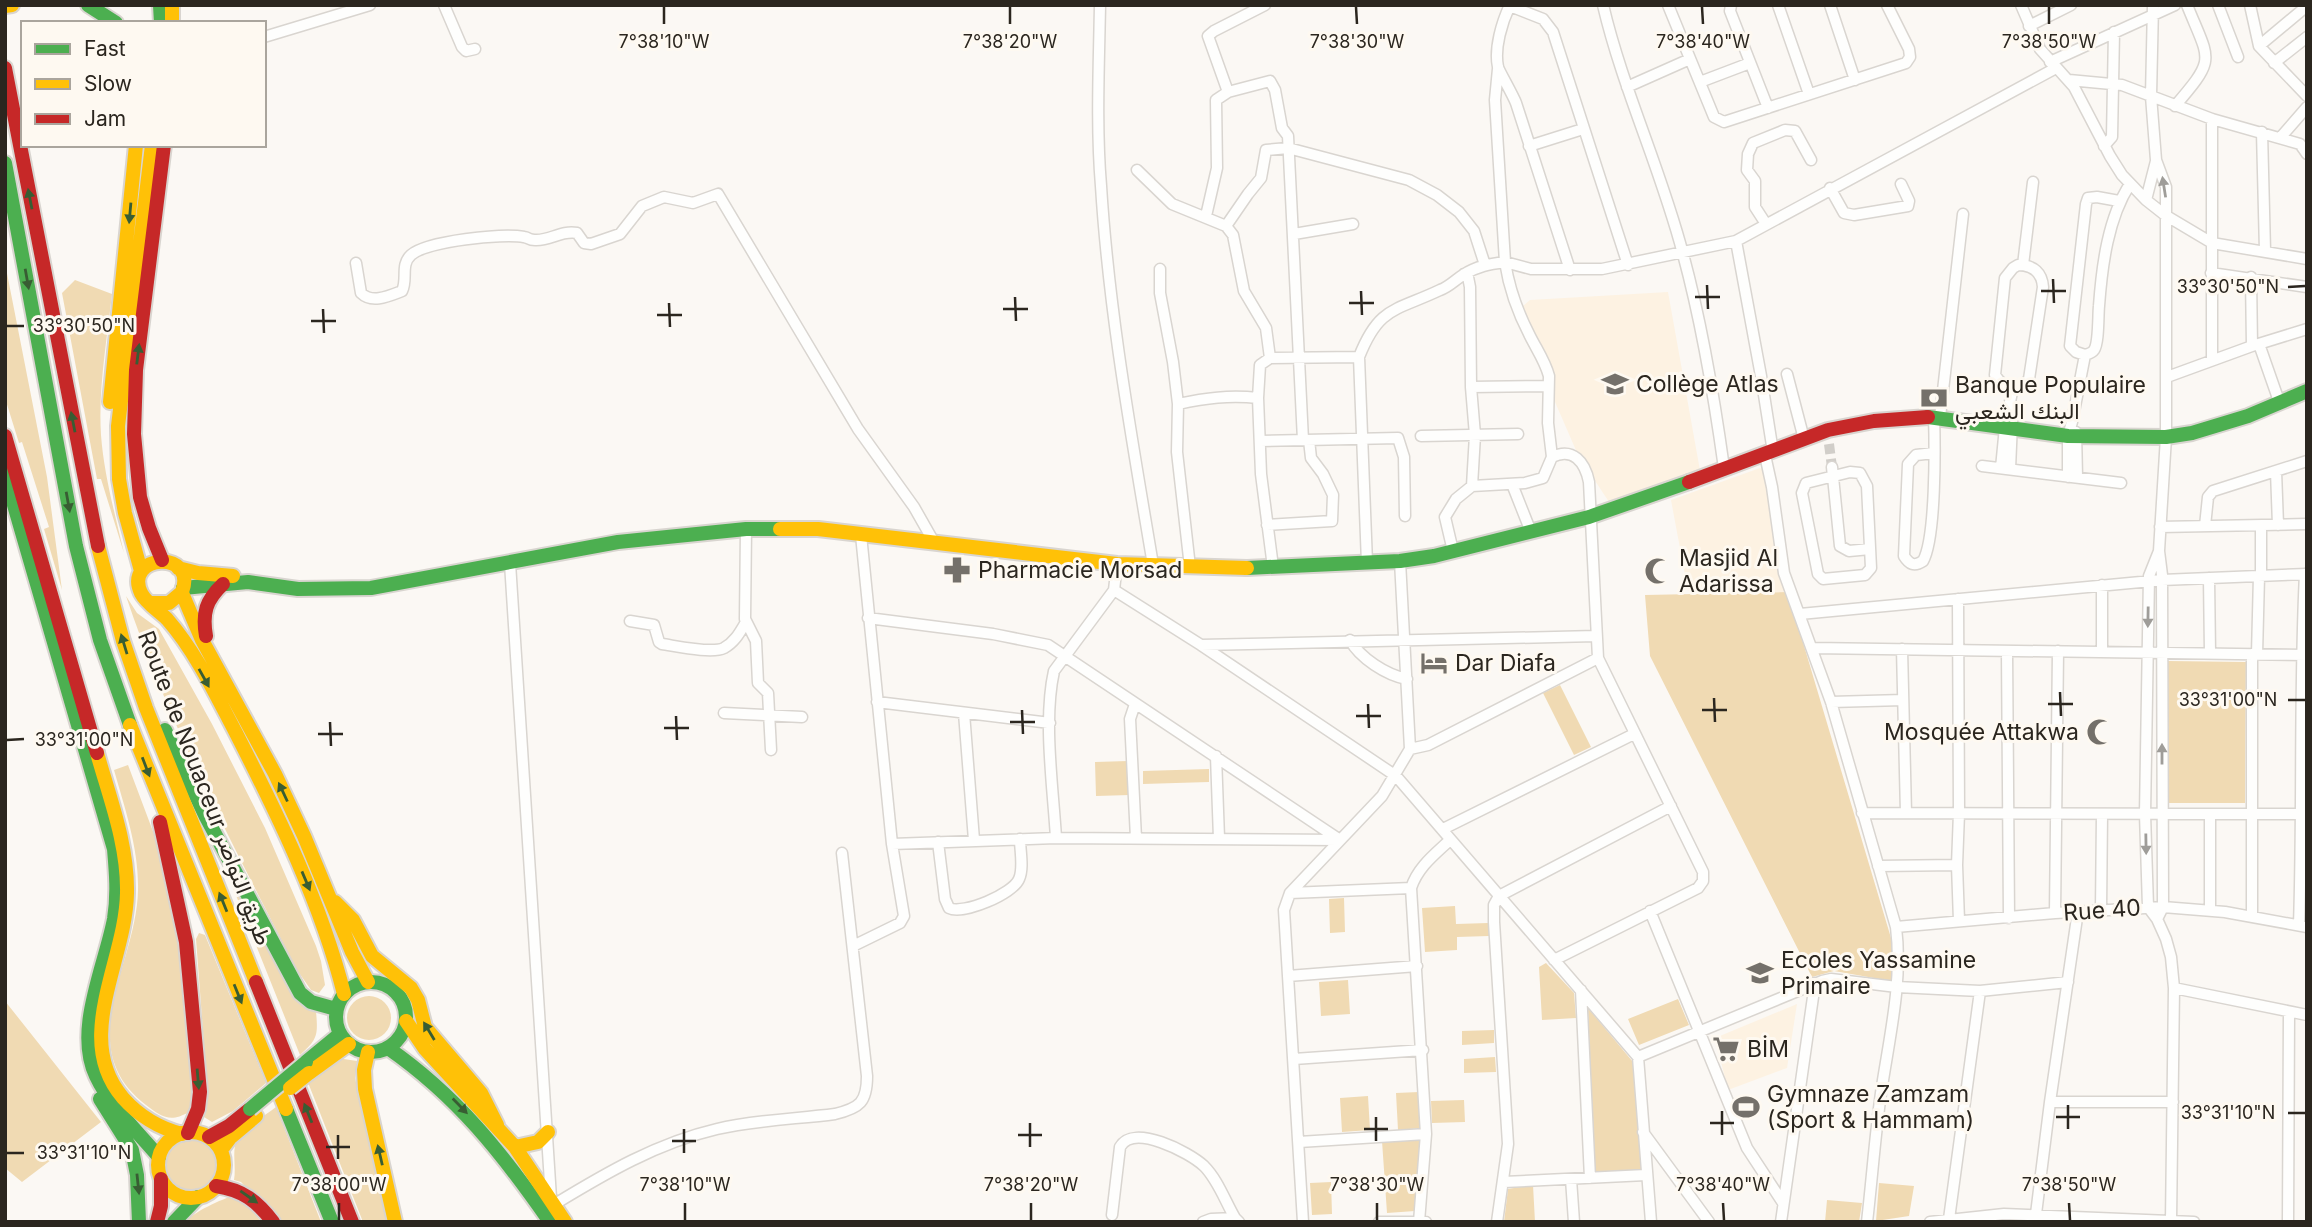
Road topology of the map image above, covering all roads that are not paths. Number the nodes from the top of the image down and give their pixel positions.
1 (11, 5) edge
2 (88, 5) edge
3 (370, 5) edge
4 (444, 5) edge
5 (1100, 5) edge
6 (1265, 5) edge
7 (1510, 5) edge
8 (1603, 5) edge
9 (1668, 5) edge
10 (1731, 5) edge
11 (1778, 5) edge
12 (1830, 5) edge
13 (1887, 5) edge
14 (2021, 5) edge
15 (2071, 5) edge
16 (2175, 5) edge
17 (2187, 5) edge
18 (2218, 5) edge
19 (2250, 5) edge
20 (5, 6) edge
21 (2307, 6) edge
22 (2152, 10) edge
23 (113, 21) edge
24 (2029, 26) junction
25 (2114, 32) junction
26 (266, 36) edge
27 (2307, 37) edge
28 (2259, 46) junction
29 (475, 49) dead end
30 (2238, 57) dead end
31 (1690, 59) junction
32 (1750, 63) junction
33 (2274, 63) junction
34 (2053, 65) junction
35 (5, 68) edge
36 (1498, 69) junction
37 (1855, 80) junction
38 (2069, 80) junction
39 (1700, 82) junction
40 (2113, 84) junction
41 (1627, 87) junction
42 (1228, 92) junction
43 (2306, 93) edge
44 (1809, 94) junction
45 (2151, 96) junction
46 (2175, 106) junction
47 (2307, 107) edge
48 (1768, 108) junction
49 (2212, 119) junction
50 (1583, 129) junction
51 (2262, 132) junction
52 (2280, 138) junction
53 (1529, 146) junction
54 (2104, 146) junction
55 (136, 147) edge
56 (152, 147) edge
57 (164, 147) edge
58 (1288, 148) junction
59 (2307, 154) edge
60 (1811, 160) dead end
61 (2157, 160) junction
62 (5, 163) edge
63 (1137, 170) dead end
64 (7, 176) edge
65 (2033, 182) dead end
66 (1901, 184) dead end
67 (2130, 184) junction
68 (1830, 188) junction
69 (2146, 200) junction
70 (2119, 201) junction
71 (1963, 214) dead end
72 (2165, 215) junction
73 (1206, 216) junction
74 (1353, 224) dead end
75 (1766, 224) junction
76 (1226, 226) junction
77 (1294, 234) junction
78 (1736, 240) junction
79 (2212, 243) junction
80 (2265, 251) junction
81 (1683, 253) junction
82 (2307, 259) edge
83 (1505, 262) junction
84 (356, 263) dead end
85 (1485, 265) junction
86 (1628, 265) junction
87 (2024, 265) junction
88 (1160, 269) dead end
89 (1570, 270) junction
90 (2211, 273) junction
91 (1464, 274) junction
92 (2251, 277) junction
93 (2307, 287) edge
94 (2307, 329) edge
95 (2255, 345) junction
96 (2085, 355) junction
97 (1270, 358) junction
98 (1297, 358) junction
99 (1359, 358) junction
100 (2212, 360) junction
101 (1787, 374) dead end
102 (2166, 377) junction
103 (1548, 386) junction
104 (1471, 387) junction
105 (2013, 387) junction
106 (2307, 391) edge
107 (1258, 398) junction
108 (1178, 404) junction
109 (2280, 404) junction
110 (1937, 416) junction
111 (2009, 427) junction
112 (2073, 431) junction
113 (1517, 434) dead end
114 (1475, 435) junction
115 (5, 436) edge
116 (1421, 436) dead end
117 (2166, 437) junction
118 (1362, 438) junction
119 (1804, 439) junction
120 (1306, 440) junction
121 (1260, 441) junction
122 (1769, 453) junction
123 (1934, 453) junction
124 (1552, 457) junction
125 (2307, 461) edge
126 (1982, 466) dead end
127 (1724, 468) junction
128 (2006, 469) junction
129 (2276, 471) junction
130 (1833, 472) junction
131 (5, 474) edge
132 (2073, 477) junction
133 (119, 479) junction
134 (2121, 483) dead end
135 (1512, 484) junction
136 (1472, 486) junction
137 (1405, 516) dead end
138 (1590, 517) junction
139 (2307, 524) edge
140 (1266, 525) junction
141 (2278, 525) junction
142 (2205, 526) junction
143 (2261, 526) junction
144 (2160, 527) junction
145 (746, 529) junction
146 (1531, 532) junction
147 (861, 535) junction
148 (935, 544) junction
149 (1870, 549) junction
150 (1452, 551) junction
151 (2159, 551) junction
152 (162, 560) junction
153 (1400, 561) junction
154 (510, 563) junction
155 (1367, 563) junction
156 (1117, 564) junction
157 (1153, 565) junction
158 (1190, 567) junction
159 (1273, 567) junction
160 (178, 568) junction
161 (141, 571) junction
162 (2306, 574) edge
163 (2260, 576) junction
164 (2209, 578) junction
165 (2162, 580) junction
166 (2149, 581) junction
167 (248, 582) junction
168 (223, 584) junction
169 (2102, 585) junction
170 (183, 590) junction
171 (1114, 590) junction
172 (1958, 599) junction
173 (151, 603) junction
174 (1800, 614) junction
175 (868, 618) junction
176 (630, 621) dead end
177 (746, 622) junction
178 (1596, 636) junction
179 (1404, 639) junction
180 (1350, 640) junction
181 (1201, 645) junction
182 (1813, 648) junction
183 (1902, 649) junction
184 (1959, 650) junction
185 (2007, 651) junction
186 (2058, 651) junction
187 (2102, 651) junction
188 (2147, 653) junction
189 (2162, 653) junction
190 (2210, 653) junction
191 (2254, 654) junction
192 (209, 655) junction
193 (1064, 655) junction
194 (2304, 655) edge
195 (1598, 658) junction
196 (1406, 679) junction
197 (1903, 700) junction
198 (877, 702) junction
199 (1831, 702) junction
200 (1135, 704) junction
201 (146, 708) junction
202 (724, 713) dead end
203 (964, 713) junction
204 (769, 715) junction
205 (802, 717) dead end
206 (1050, 723) junction
207 (1633, 734) junction
208 (1410, 749) junction
209 (771, 750) dead end
210 (1216, 756) junction
211 (1396, 776) junction
212 (157, 794) junction
213 (1671, 806) junction
214 (1862, 813) junction
215 (1906, 813) junction
216 (1959, 813) junction
217 (2008, 814) junction
218 (2055, 814) junction
219 (2102, 814) junction
220 (2146, 814) junction
221 (2162, 814) junction
222 (2210, 814) junction
223 (2252, 814) junction
224 (2305, 814) edge
225 (1443, 829) junction
226 (1056, 838) junction
227 (1136, 838) junction
228 (1219, 838) junction
229 (1020, 839) junction
230 (974, 840) junction
231 (1340, 840) junction
232 (1450, 840) junction
233 (938, 842) junction
234 (892, 845) junction
235 (842, 853) dead end
236 (1957, 865) junction
237 (1878, 866) junction
238 (1411, 888) junction
239 (1290, 892) junction
240 (1499, 896) junction
241 (331, 899) junction
242 (2148, 907) junction
243 (2163, 907) junction
244 (2101, 910) junction
245 (2210, 910) junction
246 (1650, 911) junction
247 (2078, 911) junction
248 (2055, 913) junction
249 (2252, 916) junction
250 (2009, 918) junction
251 (2157, 919) junction
252 (1959, 921) junction
253 (2303, 926) edge
254 (1896, 927) junction
255 (853, 946) junction
256 (1554, 960) junction
257 (1417, 966) junction
258 (1288, 976) junction
259 (369, 982) junction
260 (2068, 982) junction
261 (1815, 983) junction
262 (1897, 987) junction
263 (2174, 988) junction
264 (1581, 990) junction
265 (1980, 991) junction
266 (344, 994) junction
267 (336, 1009) junction
268 (2289, 1012) junction
269 (2307, 1015) edge
270 (406, 1021) junction
271 (1702, 1032) junction
272 (344, 1039) junction
273 (388, 1048) junction
274 (1423, 1050) junction
275 (368, 1052) junction
276 (90, 1054) junction
277 (1638, 1057) junction
278 (1294, 1059) junction
279 (2050, 1102) junction
280 (2173, 1102) junction
281 (253, 1112) junction
282 (497, 1125) junction
283 (1642, 1130) junction
284 (548, 1132) junction
285 (185, 1133) junction
286 (1426, 1134) junction
287 (209, 1137) junction
288 (1299, 1142) junction
289 (515, 1147) junction
290 (221, 1150) junction
291 (159, 1157) junction
292 (1646, 1175) junction
293 (1590, 1178) junction
294 (161, 1179) junction
295 (1571, 1179) junction
296 (1504, 1182) junction
297 (216, 1186) junction
298 (198, 1197) junction
299 (553, 1201) junction
300 (1783, 1203) junction
301 (2036, 1214) junction
302 (1112, 1215) dead end
303 (1949, 1219) junction
304 (1237, 1220) edge
305 (1419, 1221) edge
306 (2154, 1221) edge
307 (2171, 1221) edge
308 (139, 1222) edge
309 (157, 1222) edge
310 (174, 1222) edge
311 (273, 1222) edge
312 (332, 1222) edge
313 (352, 1222) edge
314 (395, 1222) edge
315 (550, 1222) edge
316 (565, 1222) edge
317 (1203, 1222) edge
318 (1303, 1222) edge
319 (1379, 1222) edge
320 (1426, 1222) edge
321 (1497, 1222) edge
322 (1574, 1222) edge
323 (1651, 1222) edge
324 (1709, 1222) edge
325 (1782, 1222) edge
326 (1867, 1222) edge
327 (1930, 1222) edge
328 (2194, 1222) edge
329 (2288, 1222) edge

1 - 20 main road
2 - 23 main road
3 - 26 street
4 - 29 street
5 - 157 street
6 - 42 street
7 - 36 street
7 - 50 street
8 - 41 street
9 - 31 street
10 - 32 street
11 - 44 street
12 - 37 street
13 - 37 street
14 - 24 street
15 - 24 street
16 - 22 street
17 - 46 street
18 - 30 street
19 - 28 street
21 - 28 street
22 - 25 street
22 - 45 street
24 - 34 street
25 - 34 street
25 - 40 street
27 - 33 street
28 - 33 street
31 - 39 street
31 - 41 street
32 - 39 street
32 - 48 street
33 - 43 street
34 - 38 street
34 - 68 street
201 -> 35 main road, Route de Nouaceur طريق النواصر
36 - 53 street
36 - 83 street
37 - 44 street
38 - 40 street
38 - 54 street
39 - 48 street
40 - 45 street
40 - 54 street
41 - 81 street
42 - 58 street
42 - 73 street
44 - 48 street
45 - 46 street
45 - 61 street
46 - 49 street
47 - 52 street
49 - 51 street
49 - 79 street
50 - 53 street
50 - 86 street
51 - 52 street
51 - 80 street
52 - 59 street
53 - 89 street
54 - 67 street
55 -> 133 main road
56 - 133 main road
152 -> 57 main road
58 - 76 street
58 - 77 street
58 - 85 street
60 - 75 street
61 - 69 street
72 -> 61 street
62 - 64 main road, Route de Nouaceur طريق النواصر
63 - 73 street
64 -> 212 main road, Route de Nouaceur طريق النواصر
65 - 87 street
66 - 68 street
67 - 69 street
67 - 70 street
68 - 75 street
69 - 72 street
70 - 96 street
70 - 96 street
71 - 110 street
72 - 79 street
72 - 102 street
73 - 76 street
74 - 77 street
75 - 78 street
76 - 97 street
77 - 98 street
78 - 81 street
78 - 122 street
79 - 80 street
79 - 90 street
80 - 82 street
81 - 86 street
81 - 127 street
83 - 85 street
83 - 89 street
83 - 103 street
84 - 148 street
85 - 91 street
86 - 89 street
87 - 105 street
87 - 105 street
88 - 108 street
90 - 92 street
90 - 100 street
91 - 99 street
91 - 104 street
92 - 93 street
92 - 95 street
94 - 95 street
95 - 100 street
95 - 109 street
96 - 112 street
97 - 98 street
97 - 107 street
98 - 99 street
98 - 120 street
99 - 118 street
100 - 102 street
101 - 119 street
102 - 117 street
103 - 104 street
103 - 124 street
104 - 114 street
105 - 111 street
106 - 109 main road
107 - 108 street
107 - 121 street
108 - 158 street
109 - 117 main road
110 - 111 main road
110 - 119 main road
110 - 123 street
111 - 112 main road
111 - 128 street
112 - 117 main road
112 - 132 street
113 - 114 street
114 - 116 street
114 - 136 street
115 - 285 main road
117 - 144 street
118 - 120 street
118 - 137 street
118 - 155 street
119 - 122 main road
120 - 121 street
120 - 140 street
121 - 140 street
122 - 127 main road
122 - 174 street
123 - 123 street
124 - 135 street
124 - 138 street
125 - 129 street
126 - 128 street
127 - 138 main road
128 - 132 street
129 - 141 street
129 - 142 street
130 - 149 street
130 - 149 street
130 - 149 street
131 - 276 main road
132 - 134 street
133 - 161 main road
135 - 136 street
135 - 146 street
136 - 150 street
138 - 146 main road
138 - 178 street
139 - 141 street
140 - 159 street
141 - 143 street
142 - 143 street
142 - 144 street
143 - 163 street
144 - 151 street
145 - 147 main road
145 - 154 main road
145 - 177 street
146 - 150 main road
147 - 148 main road
147 - 175 street
148 - 156 main road
150 - 153 main road
151 - 165 street
151 - 166 street
152 - 160 main road
152 - 161 main road
153 - 155 main road
153 - 179 street
154 - 167 main road
154 - 284 street
155 - 159 main road
156 - 157 main road
156 - 171 street
157 - 158 main road
158 - 159 main road
160 - 167 main road
160 - 170 main road
161 - 173 main road
162 - 163 street
162 - 194 street
163 - 164 street
163 - 191 street
164 - 165 street
164 - 190 street
165 - 166 street
165 - 189 street
166 - 169 street
166 -> 188 street
167 - 168 main road
168 - 170 main road
168 - 192 main road
169 - 172 street
169 - 187 street
170 - 173 main road
170 - 192 main road
171 - 181 street
171 - 193 street
172 - 174 street
172 - 184 street
173 -> 266 main road
174 - 182 street
175 - 193 street
175 - 198 street
176 - 177 street
177 - 204 street
178 - 179 street
178 - 195 street
179 - 180 street
179 - 196 street
180 - 181 street
180 - 196 street
181 - 211 street
182 - 183 street
182 - 199 street
183 - 184 street
183 - 197 street
184 - 185 street
184 - 216 street
185 - 186 street
185 - 217 street
186 - 187 street
186 - 218 street
187 - 188 street
188 - 189 street
188 - 220 street
189 - 190 street
221 -> 189 street
190 - 191 street
191 - 194 street
191 - 223 street
241 -> 192 main road
193 - 200 street
193 - 206 street
194 - 224 street
195 - 207 street
195 - 208 street
196 - 208 street
197 - 199 street
197 - 215 street
198 - 203 street
198 - 234 street
199 - 214 street
200 - 210 street
200 - 227 street
201 - 267 main road
313 -> 201 main road, Route de Nouaceur طريق النواصر
202 - 204 street
203 - 206 street
203 - 230 street
204 - 205 street
204 - 209 street
206 - 226 street
207 - 213 street
207 - 225 street
208 - 211 street
210 - 228 street
210 - 231 street
211 - 225 street
211 - 231 street
212 -> 285 main road
212 -> 312 main road, Route de Nouaceur طريق النواصر
213 - 240 street
213 - 246 street
214 - 215 street
214 - 237 street
215 - 216 street
216 - 217 street
216 - 236 street
217 - 218 street
217 - 250 street
218 - 219 street
218 - 248 street
219 - 220 street
219 - 244 street
220 - 221 street
220 -> 242 street
221 - 222 street
221 - 243 street
222 - 223 street
222 - 245 street
223 - 224 street
223 - 249 street
224 - 253 street
225 - 232 street
226 - 227 street
226 - 229 street
227 - 228 street
228 - 231 street
229 - 230 street
229 - 233 street
230 - 233 street
231 - 239 street
232 - 238 street
232 - 240 street
233 - 234 street
234 - 255 street
235 - 255 street
236 - 237 street
236 - 252 street
237 - 254 street
238 - 239 street
238 - 257 street
239 - 258 street
240 - 256 street
240 - 296 street
241 - 259 main road
282 -> 241 main road
242 - 243 street, Rue 40
242 - 244 street, Rue 40
242 - 251 street
243 - 245 street, Rue 40
243 - 251 street
244 - 247 street, Rue 40
245 - 249 street, Rue 40
246 - 256 street
246 - 271 street
247 - 248 street, Rue 40
247 - 260 street
248 - 250 street, Rue 40
249 - 253 street, Rue 40
250 - 252 street, Rue 40
251 - 263 street
252 - 254 street, Rue 40
254 - 262 street
255 - 299 street
256 - 264 street
257 - 258 street
257 - 274 street
258 - 278 street
259 - 266 main road
259 - 270 main road
260 - 265 street
260 - 279 street
261 - 262 street
261 - 271 street
261 - 300 street
262 - 265 street
262 - 326 street
263 - 268 street
263 - 280 street
264 - 277 street
264 - 293 street
265 - 303 street
266 - 267 main road
267 - 272 main road
268 - 269 street
268 - 329 street
270 - 273 main road
270 - 282 main road
271 - 277 street
271 - 300 street
272 - 275 main road
272 - 281 main road, bridge
273 - 275 main road
273 -> 315 main road
274 - 278 street
274 - 286 street
314 -> 275 main road
276 - 291 main road
276 -> 308 main road
277 - 283 street
278 - 288 street
279 - 280 street
279 - 301 street
280 - 307 street
281 - 287 main road
281 - 290 main road
282 - 289 main road
283 - 292 street
283 - 324 street
284 - 289 main road
284 - 299 street
285 - 287 main road
285 - 291 main road
286 - 288 street
286 - 305 street
287 - 290 main road
288 - 318 street
289 - 299 main road
290 - 297 main road
291 - 294 main road
292 - 293 street
292 - 323 street
293 - 295 street
294 - 298 main road
294 - 309 main road
295 - 296 street
295 - 322 street
296 - 321 street
297 - 298 main road
297 -> 311 main road
298 - 310 main road
299 - 316 main road
300 - 325 street
301 - 303 street
301 - 306 street
302 - 304 street
303 - 327 street
304 - 317 street
305 - 319 street
305 - 320 street
306 - 307 street
307 - 328 street

